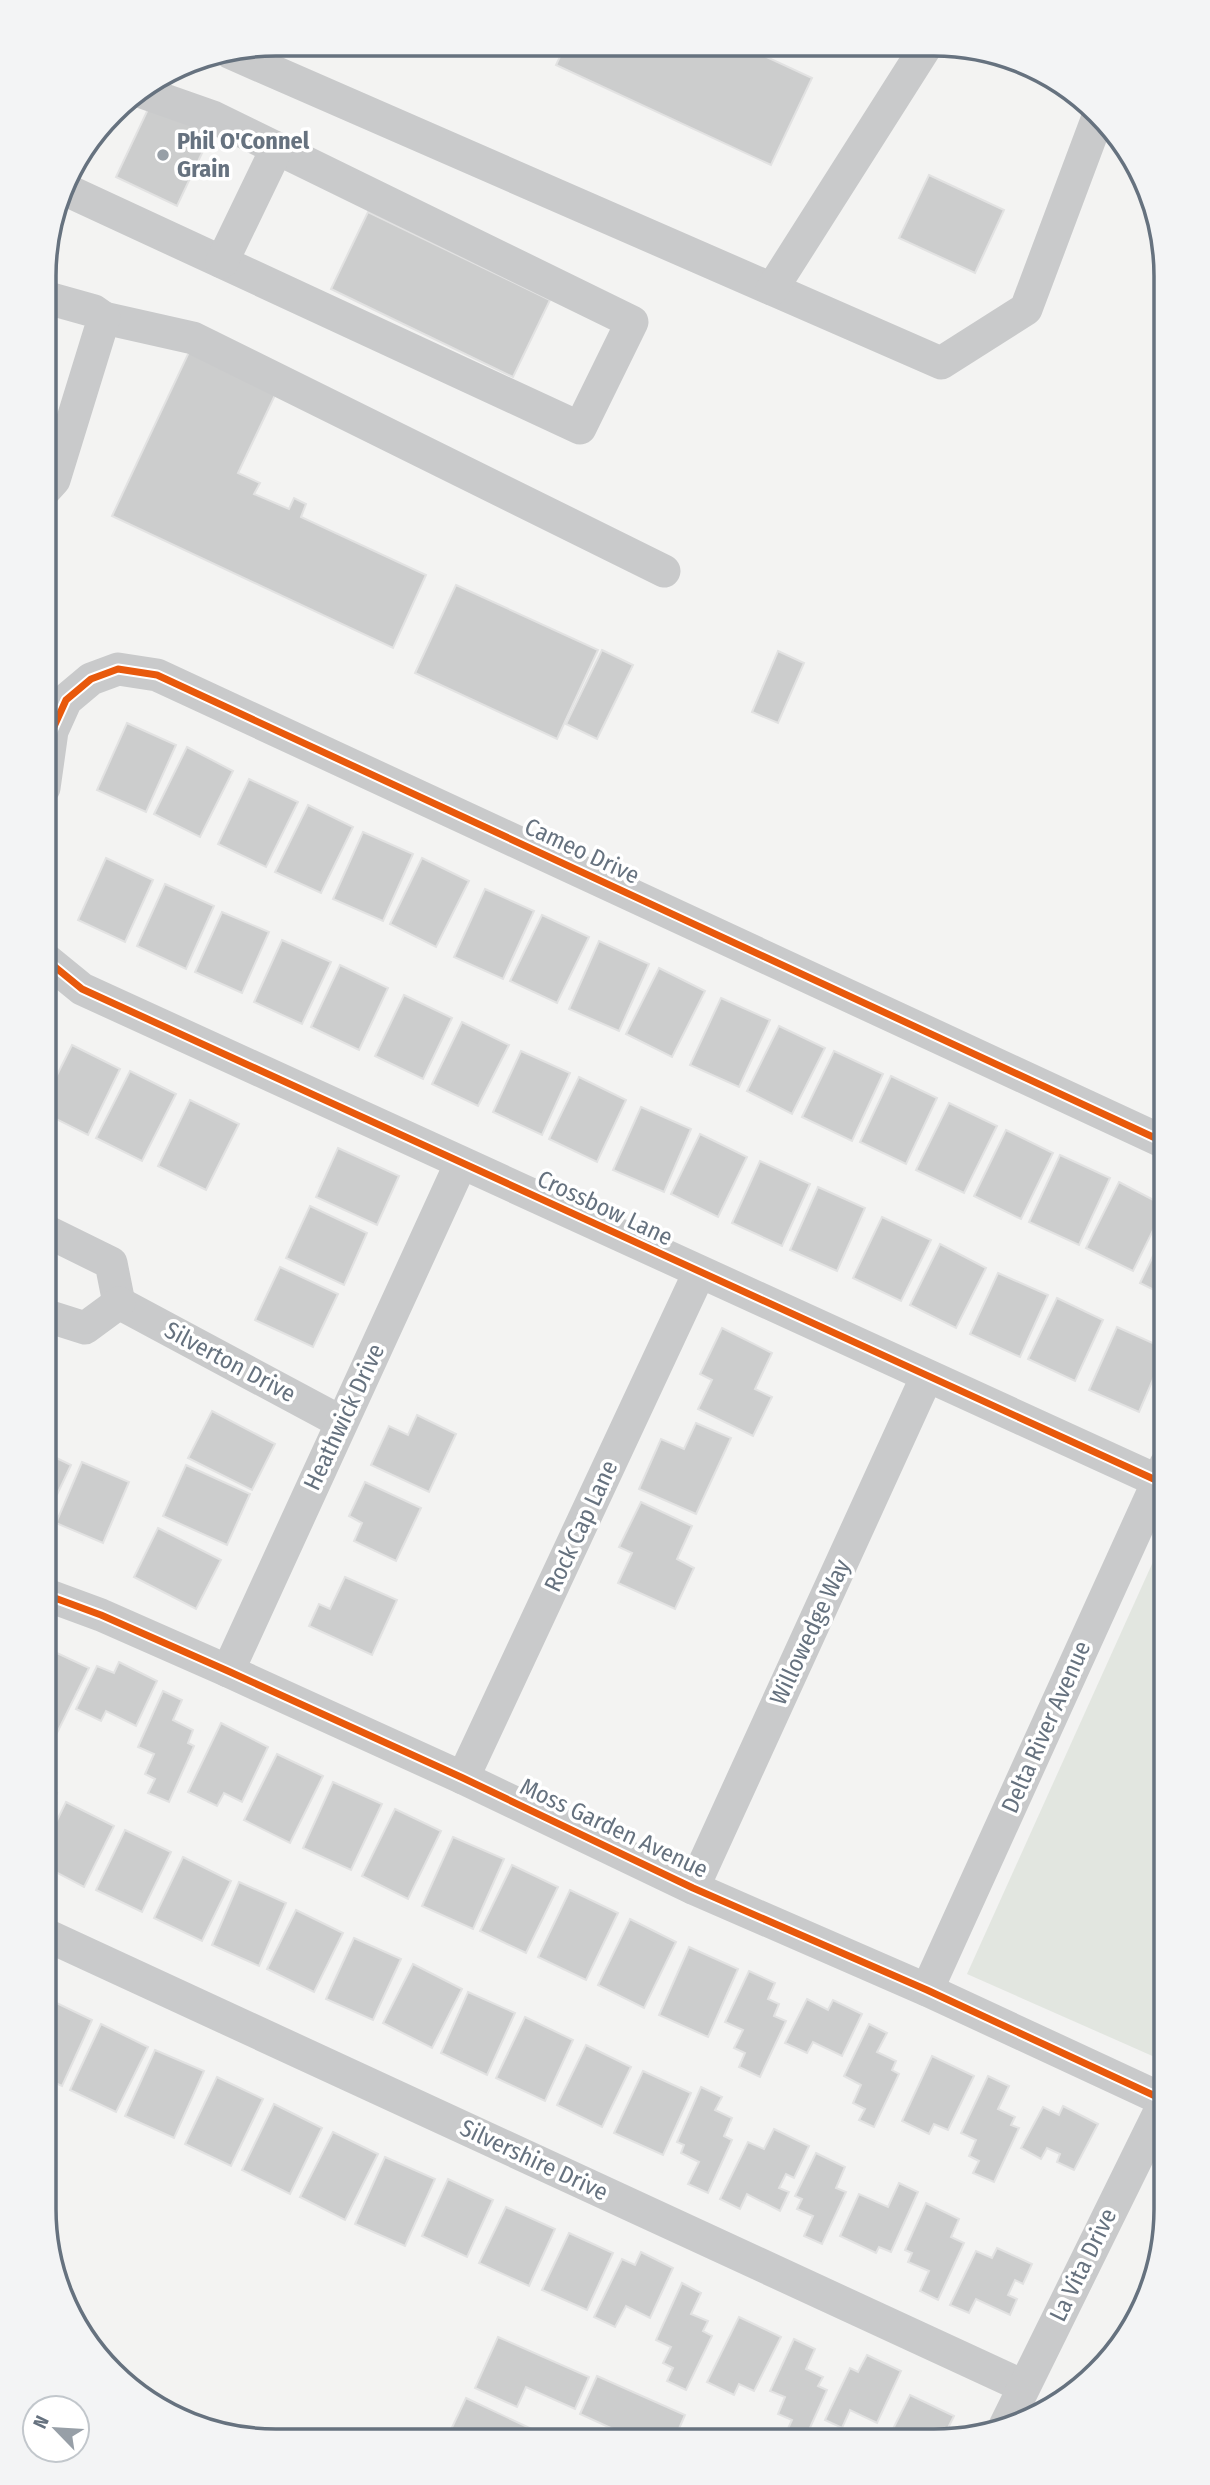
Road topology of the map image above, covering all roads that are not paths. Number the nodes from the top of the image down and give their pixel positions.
1 (920, 56) edge
2 (244, 59) edge
3 (150, 96) edge
4 (1095, 126) edge
5 (276, 148) junction
6 (73, 193) edge
7 (222, 262) junction
8 (772, 289) junction
9 (56, 301) edge
10 (104, 318) junction
11 (56, 474) edge
12 (664, 571) dead end
13 (56, 722) edge
14 (56, 968) edge
15 (1154, 1137) edge
16 (461, 1163) junction
17 (56, 1236) edge
18 (699, 1273) junction
19 (119, 1303) junction
20 (56, 1319) edge
21 (926, 1376) junction
22 (341, 1422) junction
23 (1154, 1469) edge
24 (1154, 1490) edge
25 (56, 1598) edge
26 (228, 1671) junction
27 (463, 1778) junction
28 (693, 1888) junction
29 (56, 1940) edge
30 (927, 1990) junction
31 (1154, 2096) edge
32 (1154, 2123) edge
33 (1023, 2386) junction
34 (1010, 2415) edge

1 - 8 street
2 - 8 street
3 - 5 street
4 - 8 street
5 - 7 street
5 - 7 street
6 - 7 street
9 - 10 street
10 - 11 street
10 - 12 street
13 - 15 street, Cameo Drive
14 - 16 street, Crossbow Lane
16 - 18 street, Crossbow Lane
16 - 22 street, Heathwick Drive
17 - 19 street
18 - 21 street, Crossbow Lane
18 - 27 street, Rock Cap Lane
19 - 20 street
19 - 22 street, Silverton Drive
21 - 23 street, Crossbow Lane
21 - 28 street, Willowedge Way
22 - 26 street, Heathwick Drive
24 - 30 street, Delta River Avenue
25 - 26 street, Moss Garden Avenue
26 - 27 street, Moss Garden Avenue
27 - 28 street, Moss Garden Avenue
28 - 30 street, Moss Garden Avenue
29 - 33 street, Silvershire Drive
30 - 31 street, Moss Garden Avenue
32 - 33 street, La Vita Drive
33 - 34 street, La Vita Drive

